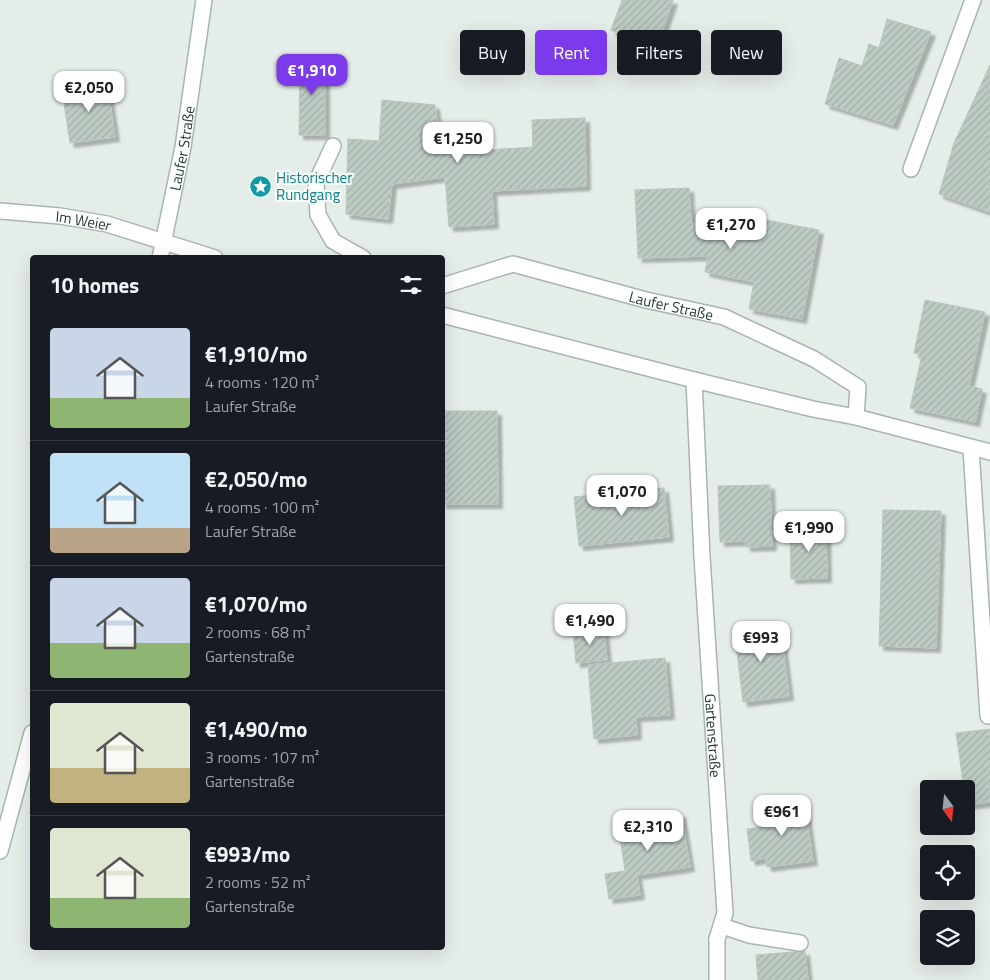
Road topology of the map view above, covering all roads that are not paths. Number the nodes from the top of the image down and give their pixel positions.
1 (204, 0) edge
2 (973, 0) edge
3 (334, 146) dead end
4 (911, 169) dead end
5 (0, 211) edge
6 (164, 242) junction
7 (161, 255) edge
8 (205, 255) edge
9 (358, 255) edge
10 (445, 285) edge
11 (445, 316) edge
12 (694, 380) junction
13 (856, 417) junction
14 (971, 448) junction
15 (990, 452) edge
16 (988, 716) dead end
17 (30, 740) edge
18 (0, 851) edge
19 (720, 933) junction
20 (800, 943) dead end
21 (716, 980) edge

1 - 6 street, Laufer Straße
2 - 4 street
3 - 9 street
5 - 6 street, Im Weier
6 - 7 street, Laufer Straße
6 - 8 street
10 - 13 street, Laufer Straße
11 - 12 street
12 - 13 street
12 - 19 street, Gartenstraße
13 - 14 street
14 - 15 street
14 - 16 street
17 - 18 street
19 - 20 street
19 - 21 street, Gartenstraße

